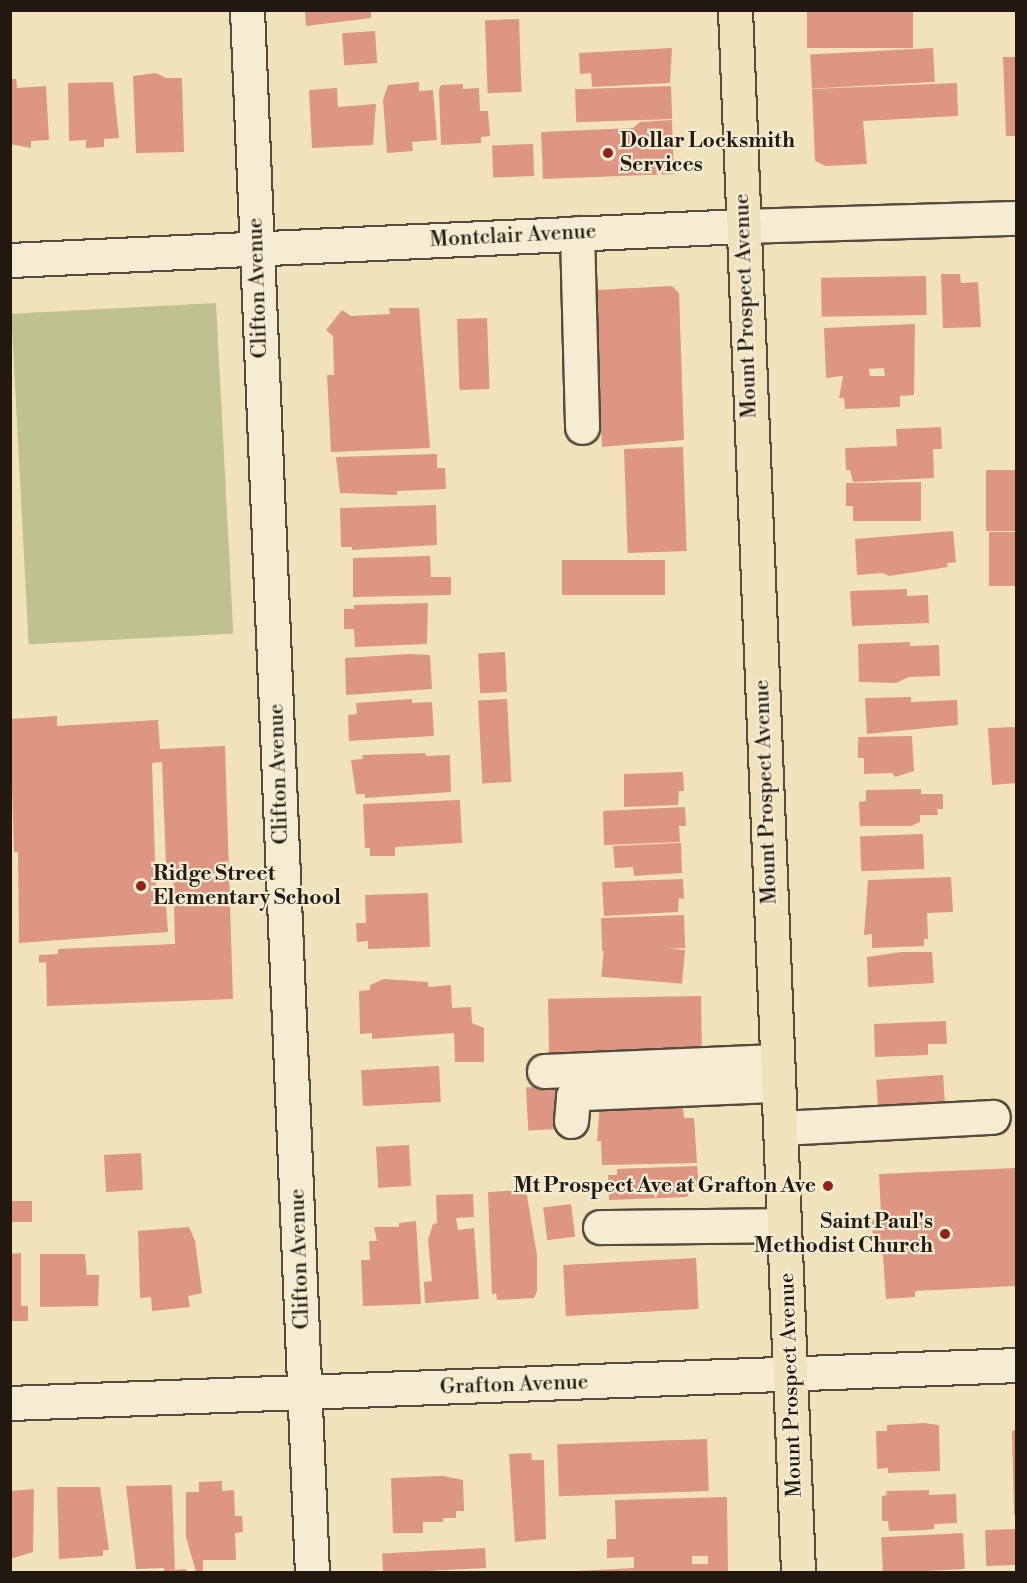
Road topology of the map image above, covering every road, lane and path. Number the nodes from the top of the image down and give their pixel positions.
1 (247, 10) edge
2 (735, 10) edge
3 (1017, 218) edge
4 (742, 226) junction
5 (577, 233) junction
6 (256, 248) junction
7 (10, 260) edge
8 (582, 427) dead end
9 (543, 1071) dead end
10 (778, 1073) junction
11 (993, 1118) dead end
12 (571, 1121) dead end
13 (780, 1128) junction
14 (784, 1225) junction
15 (600, 1227) dead end
16 (1017, 1365) edge
17 (790, 1374) junction
18 (305, 1392) junction
19 (10, 1403) edge
20 (312, 1572) edge
21 (798, 1572) edge

1 - 6 street, Clifton Avenue
2 - 4 main road, Mount Prospect Avenue
3 - 4 street, Montclair Avenue
4 - 5 street, Montclair Avenue
4 - 10 main road, Mount Prospect Avenue
5 - 6 street, Montclair Avenue
5 - 8 street
6 - 7 street, Montclair Avenue
6 - 18 street, Clifton Avenue
9 - 10 street
10 - 12 street
10 - 13 main road, Mount Prospect Avenue
11 - 13 street
13 - 14 main road, Mount Prospect Avenue
14 - 15 street
14 - 17 main road, Mount Prospect Avenue
16 - 17 street, Grafton Avenue
17 - 18 street, Grafton Avenue
17 - 21 main road, Mount Prospect Avenue
18 - 19 street, Grafton Avenue
18 - 20 street, Clifton Avenue

